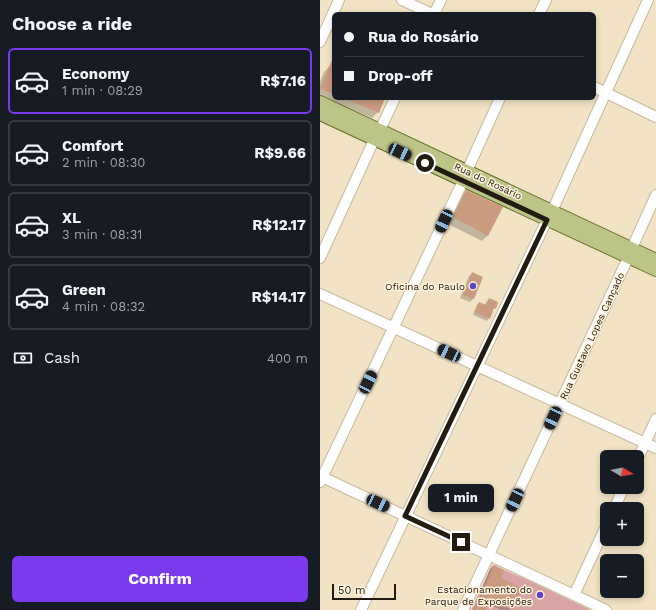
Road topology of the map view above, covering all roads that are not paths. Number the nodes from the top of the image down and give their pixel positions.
1 (339, 0) edge
2 (402, 0) edge
3 (441, 0) edge
4 (546, 0) edge
5 (648, 0) edge
6 (334, 12) edge
7 (429, 12) edge
8 (434, 12) edge
9 (540, 12) edge
10 (332, 15) edge
11 (320, 42) edge
12 (596, 88) edge
13 (606, 92) junction
14 (394, 100) edge
15 (499, 100) edge
16 (320, 102) edge
17 (320, 114) edge
18 (656, 117) edge
19 (377, 135) junction
20 (465, 176) junction
21 (656, 195) edge
22 (549, 215) junction
23 (630, 253) junction
24 (320, 258) edge
25 (656, 260) edge
26 (656, 270) edge
27 (320, 294) edge
28 (394, 327) junction
29 (477, 366) junction
30 (560, 404) junction
31 (656, 419) edge
32 (645, 443) junction
33 (656, 448) edge
34 (642, 450) edge
35 (321, 479) edge
36 (405, 516) junction
37 (600, 539) edge
38 (489, 555) junction
39 (574, 595) junction
40 (361, 610) edge
41 (463, 610) edge
42 (606, 610) edge

1 - 6 street
2 - 7 street
3 - 8 street
4 - 9 street
5 - 13 street
10 - 11 street
12 - 13 street
13 - 18 street
13 - 22 street
14 - 19 street
15 - 20 street
16 - 19 main road, Rua do Rosário
17 - 19 main road, Rua do Rosário
19 - 20 main road, Rua do Rosário
19 - 24 street
20 - 22 main road, Rua do Rosário
20 - 28 street
21 - 23 street, Rua Gustavo Lopes Cançado
22 - 23 main road, Rua do Rosário
22 - 29 street
23 - 25 main road, Rua do Rosário
23 - 26 main road, Rua do Rosário
23 - 30 street, Rua Gustavo Lopes Cançado
27 - 28 street
28 - 29 street
28 - 35 street
29 - 30 street
29 - 36 street
30 - 32 street
30 - 38 street, Rua Gustavo Lopes Cançado
31 - 32 street
32 - 33 street
32 - 34 street
35 - 36 street
36 - 38 street
36 - 40 street
37 - 39 street
38 - 39 street
38 - 41 street, Rua Gustavo Lopes Cançado
39 - 42 street

